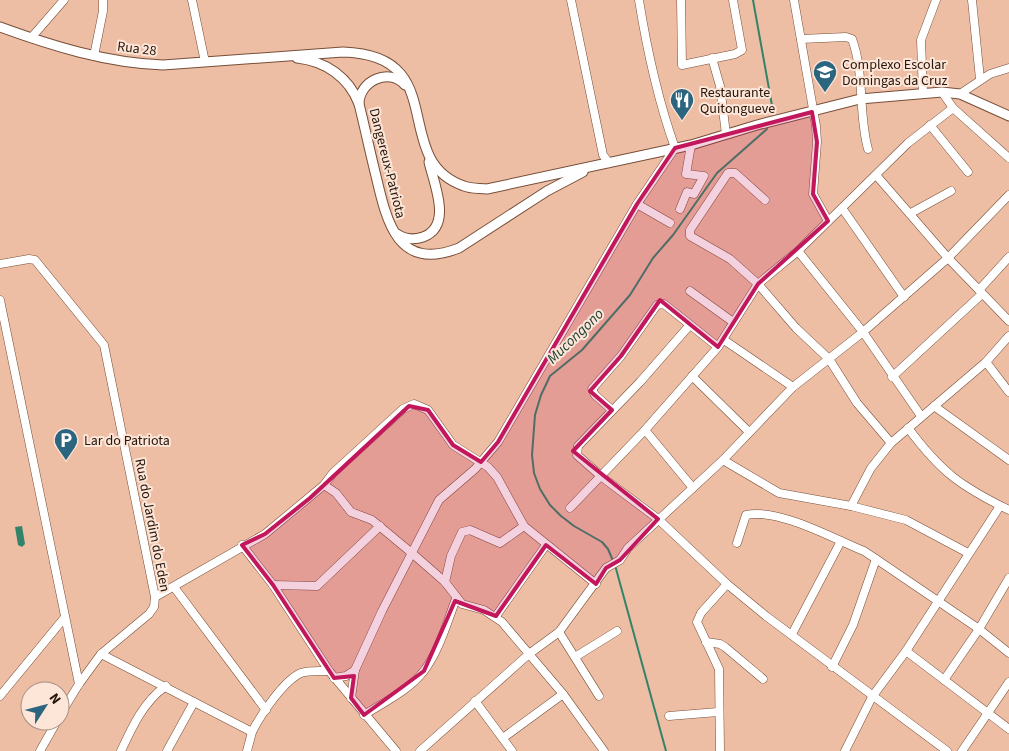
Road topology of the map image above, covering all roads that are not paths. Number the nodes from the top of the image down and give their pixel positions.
1 (64, 0) edge
2 (103, 0) edge
3 (192, 0) edge
4 (571, 0) edge
5 (639, 0) edge
6 (681, 0) edge
7 (733, 0) edge
8 (794, 0) edge
9 (936, 0) edge
10 (972, 0) edge
11 (0, 27) edge
12 (31, 38) junction
13 (801, 39) junction
14 (94, 56) junction
15 (276, 56) junction
16 (712, 58) junction
17 (205, 62) junction
18 (1009, 68) edge
19 (980, 80) junction
20 (410, 90) junction
21 (942, 92) junction
22 (923, 93) junction
23 (960, 94) junction
24 (860, 99) junction
25 (359, 104) junction
26 (953, 108) junction
27 (812, 112) junction
28 (1009, 116) edge
29 (930, 125) junction
30 (726, 134) junction
31 (691, 145) junction
32 (675, 148) junction
33 (868, 149) dead end
34 (427, 151) junction
35 (1009, 158) edge
36 (609, 163) junction
37 (968, 172) dead end
38 (876, 175) junction
39 (951, 191) dead end
40 (1009, 195) edge
41 (765, 200) dead end
42 (637, 204) junction
43 (842, 208) junction
44 (680, 209) dead end
45 (911, 213) junction
46 (828, 221) junction
47 (670, 222) dead end
48 (391, 229) junction
49 (798, 250) junction
50 (1009, 257) edge
51 (948, 258) junction
52 (0, 264) edge
53 (758, 284) junction
54 (690, 291) dead end
55 (981, 292) junction
56 (904, 297) junction
57 (0, 300) edge
58 (1009, 321) edge
59 (733, 322) junction
60 (689, 326) junction
61 (863, 332) junction
62 (1009, 336) edge
63 (724, 340) junction
64 (718, 347) junction
65 (829, 359) junction
66 (986, 362) junction
67 (692, 376) junction
68 (892, 376) junction
69 (793, 387) junction
70 (1009, 392) edge
71 (934, 406) junction
72 (612, 410) junction
73 (921, 416) junction
74 (908, 428) junction
75 (646, 430) junction
76 (748, 432) junction
77 (891, 443) junction
78 (723, 460) junction
79 (1009, 460) edge
80 (481, 462) junction
81 (602, 477) junction
82 (324, 485) junction
83 (693, 488) junction
84 (851, 506) junction
85 (1000, 506) junction
86 (570, 508) dead end
87 (1009, 510) edge
88 (658, 519) junction
89 (380, 526) junction
90 (524, 526) junction
91 (841, 541) junction
92 (737, 543) dead end
93 (242, 545) junction
94 (546, 545) junction
95 (968, 553) junction
96 (413, 554) junction
97 (876, 559) junction
98 (1009, 578) edge
99 (445, 582) junction
100 (596, 584) junction
101 (727, 584) junction
102 (273, 585) junction
103 (174, 587) junction
104 (155, 597) junction
105 (456, 599) junction
106 (938, 602) junction
107 (65, 616) junction
108 (496, 616) junction
109 (979, 629) junction
110 (559, 632) junction
111 (617, 632) dead end
112 (792, 634) junction
113 (706, 642) junction
114 (906, 652) junction
115 (1009, 653) edge
116 (101, 654) junction
117 (529, 654) junction
118 (575, 657) junction
119 (832, 666) junction
120 (355, 670) junction
121 (328, 671) junction
122 (334, 678) junction
123 (762, 680) dead end
124 (944, 680) junction
125 (1009, 682) edge
126 (79, 684) junction
127 (166, 686) junction
128 (562, 694) junction
129 (0, 696) edge
130 (599, 696) dead end
131 (872, 696) junction
132 (351, 698) junction
133 (70, 699) edge
134 (475, 701) junction
135 (194, 702) junction
136 (266, 710) junction
137 (718, 712) junction
138 (988, 712) junction
139 (364, 715) junction
140 (670, 716) dead end
141 (1009, 730) edge
142 (51, 731) edge
143 (252, 732) junction
144 (503, 738) junction
145 (422, 750) edge
146 (40, 751) edge
147 (121, 751) edge
148 (168, 751) edge
149 (247, 751) edge
150 (396, 751) edge
151 (512, 751) edge
152 (604, 751) edge
153 (720, 751) edge
154 (846, 751) edge
155 (947, 751) edge
156 (962, 751) edge

1 - 12 street
2 - 14 street
3 - 17 street
4 - 36 street
5 - 32 street
6 - 16 street
7 - 16 street
8 - 13 street
9 - 22 street
10 - 19 street
11 - 12 street, Rua 28
12 - 14 street, Rua 28
13 - 24 street
13 - 27 street
14 - 17 street, Rua 28
15 - 17 street, Rua 28
15 - 20 street
15 - 25 street, Dangereux-Patriota
16 - 30 street
18 - 19 street
19 - 23 street
20 - 25 street
20 - 34 street
21 - 22 street
21 - 23 street
21 - 26 street
22 - 24 street
23 - 28 street
24 - 27 street
24 - 33 street
25 - 48 street, Dangereux-Patriota
26 - 29 street
26 - 35 street
27 - 30 street
27 - 46 street
29 - 37 street
29 - 38 street
30 - 31 street
31 - 32 street
31 - 44 street
32 - 36 street
32 - 42 street
34 - 36 street
34 - 48 street
36 - 48 street, Dangereux-Patriota
38 - 43 street
38 - 45 street
39 - 45 street
40 - 51 street
41 - 53 street
42 - 47 street
42 - 80 street
43 - 46 street
43 - 56 street
45 - 51 street
46 - 49 street
49 - 53 street
49 - 61 street
50 - 55 street
51 - 55 street
51 - 56 street
52 - 104 street, Rua do Jardim do Eden
53 - 59 street
53 - 65 street
54 - 59 street
55 - 58 street
55 - 68 street
56 - 61 street
57 - 107 street
59 - 63 street
60 - 64 street
60 - 72 street
60 - 72 street
61 - 65 street
61 - 68 street
62 - 66 street
63 - 64 street
63 - 69 street
64 - 67 street
65 - 69 street
65 - 77 street
66 - 70 street
66 - 71 street
67 - 75 street
67 - 76 street
68 - 73 street
69 - 76 street
71 - 73 street
71 - 79 street
72 - 81 street
73 - 74 street
74 - 77 street
74 - 85 street
75 - 81 street
75 - 83 street
76 - 78 street
77 - 84 street
78 - 83 street
78 - 84 street
80 - 82 street
80 - 90 street
80 - 96 street
81 - 86 street
81 - 88 street
82 - 89 street
82 - 93 street
83 - 88 street
84 - 95 street
85 - 87 street
85 - 95 street
88 - 100 street
88 - 101 street
89 - 96 street
89 - 102 street
90 - 94 street
90 - 99 street
91 - 92 street
91 - 97 street
91 - 112 street
93 - 102 street
93 - 103 street
94 - 100 street
94 - 108 street
95 - 106 street
96 - 99 street
96 - 120 street
97 - 106 street
97 - 119 street
98 - 109 street
99 - 105 street
100 - 110 street
101 - 112 street
101 - 113 street
102 - 121 street
103 - 104 street
103 - 136 street
104 - 116 street, Rua do Jardim do Eden
105 - 108 street
105 - 139 street
106 - 109 street
106 - 114 street
107 - 126 street
107 - 129 street
108 - 117 street
109 - 115 street
109 - 124 street
110 - 117 street
110 - 118 street
111 - 118 street
112 - 119 street
113 - 123 street
113 - 137 street
114 - 124 street
114 - 131 street
116 - 126 street, Rua do Jardim do Eden
116 - 127 street
117 - 128 street
117 - 134 street
118 - 130 street
119 - 131 street
120 - 122 street
120 - 132 street
121 - 122 street
121 - 136 street
122 - 132 street
124 - 138 street
125 - 138 street
126 - 133 street, Rua do Jardim do Eden
127 - 135 street
127 - 147 street
128 - 144 street
128 - 152 street
131 - 154 street
131 - 155 street
132 - 139 street
134 - 144 street
134 - 145 street
135 - 143 street
135 - 148 street
136 - 143 street
137 - 140 street
137 - 153 street
138 - 141 street
138 - 156 street
139 - 150 street
142 - 146 street
143 - 149 street
144 - 151 street

